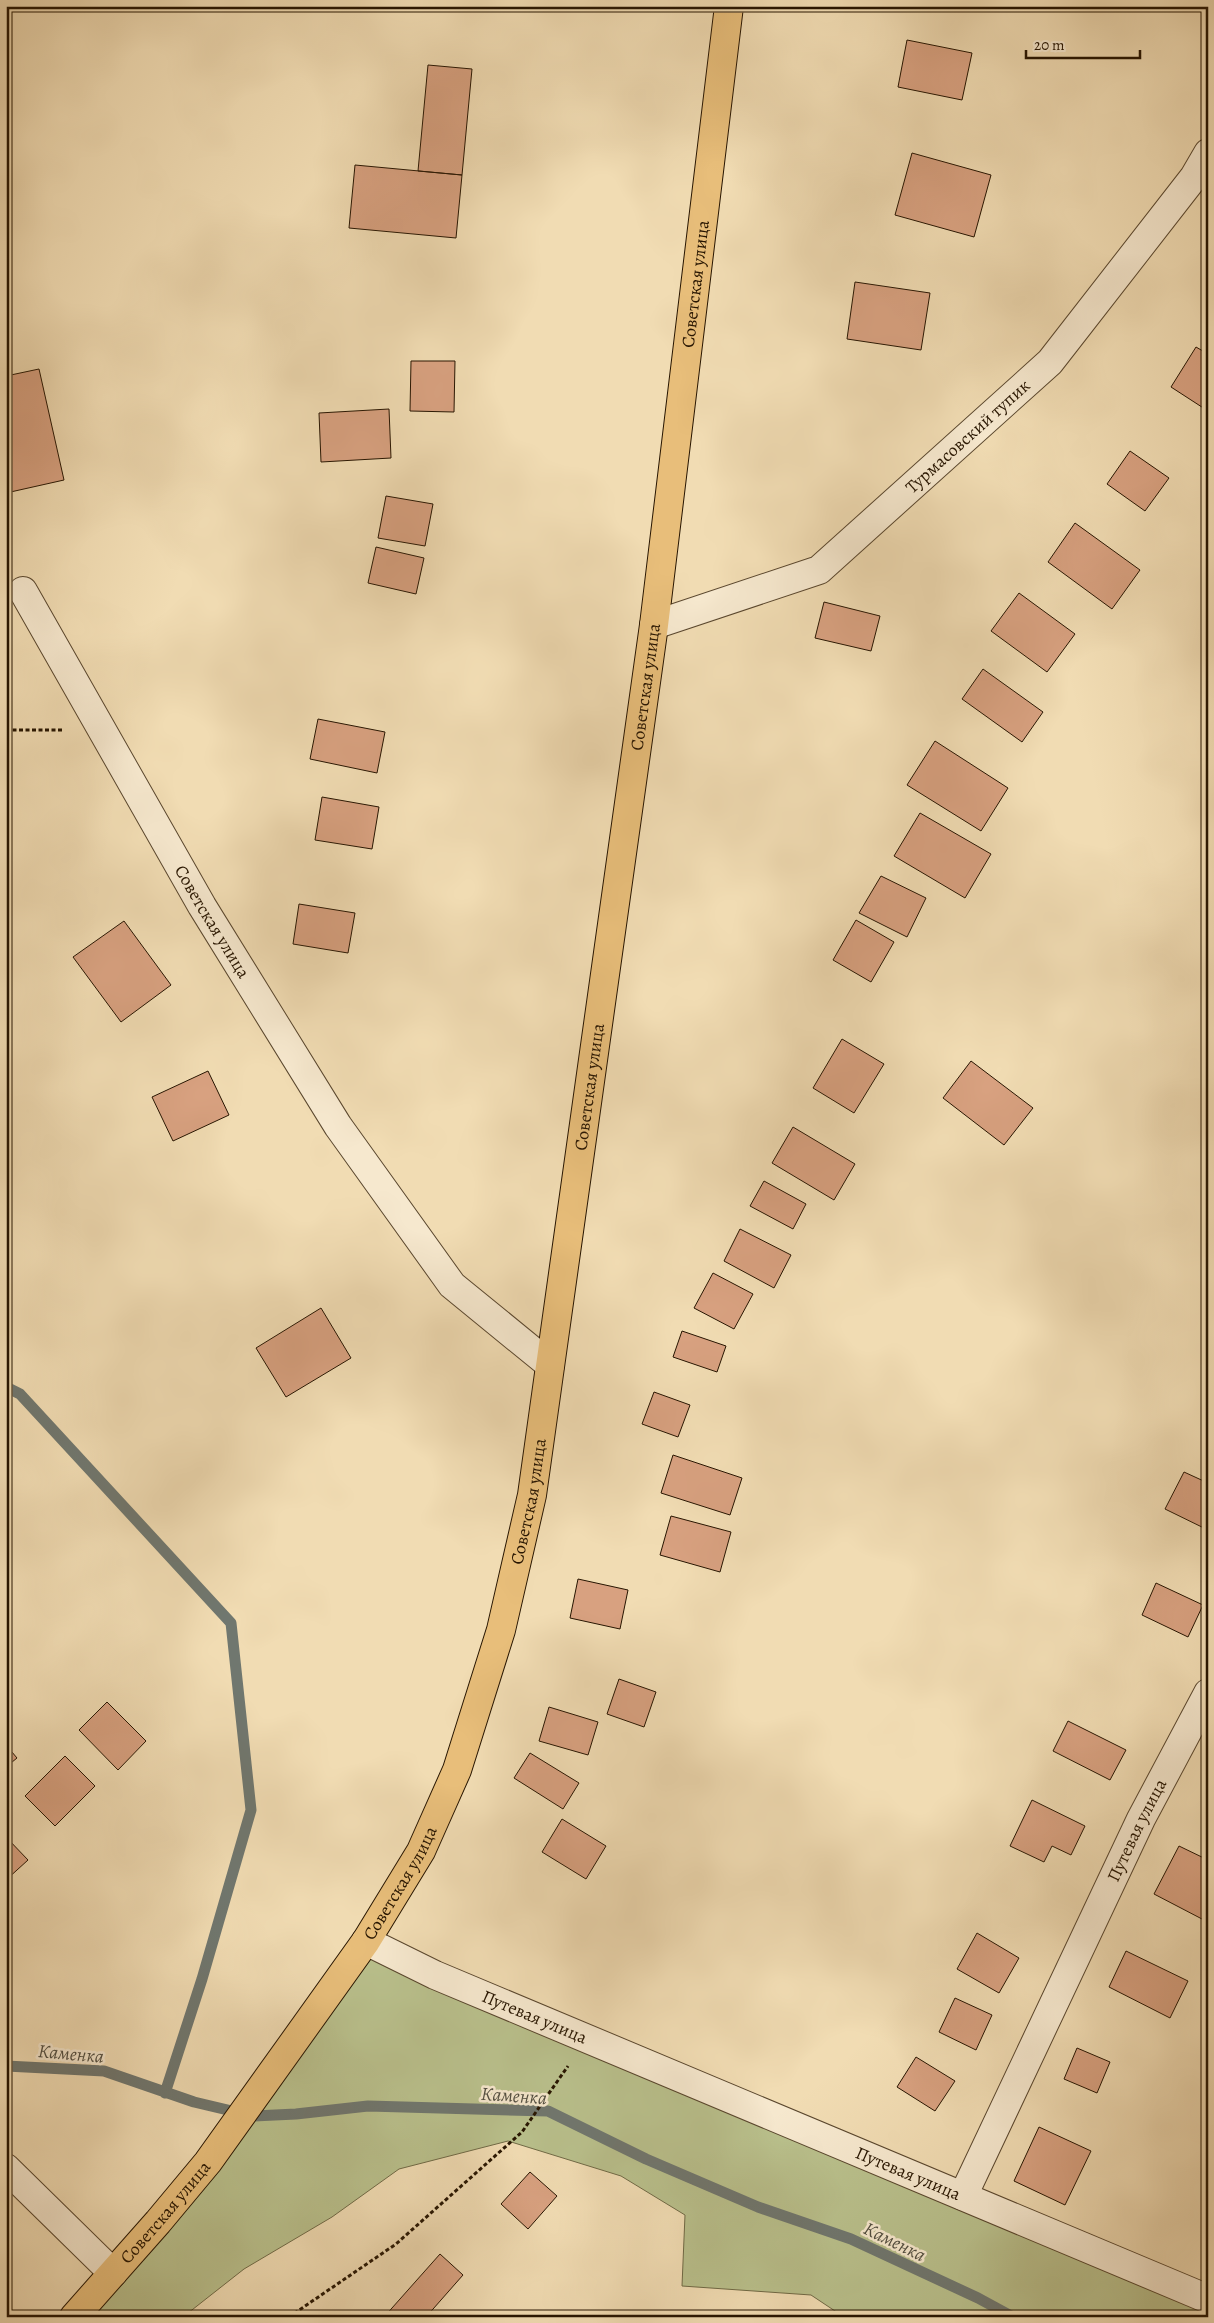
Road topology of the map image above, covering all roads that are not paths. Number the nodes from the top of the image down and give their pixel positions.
1 (729, 6) edge
2 (1208, 153) edge
3 (24, 591) dead end
4 (654, 625) junction
5 (550, 1365) junction
6 (1208, 1693) edge
7 (366, 1941) junction
8 (6, 2168) edge
9 (963, 2196) junction
10 (112, 2273) junction
11 (1208, 2299) edge
12 (74, 2317) edge

1 - 4 main road, Советская улица
2 - 4 street, Турмасовский тупик
3 - 5 street, Советская улица
4 - 5 main road, Советская улица
5 - 7 main road, Советская улица
6 - 9 street, Путевая улица
7 - 9 street, Путевая улица
7 - 10 main road, Советская улица
8 - 10 street
9 - 11 street
10 - 12 main road, Советская улица

